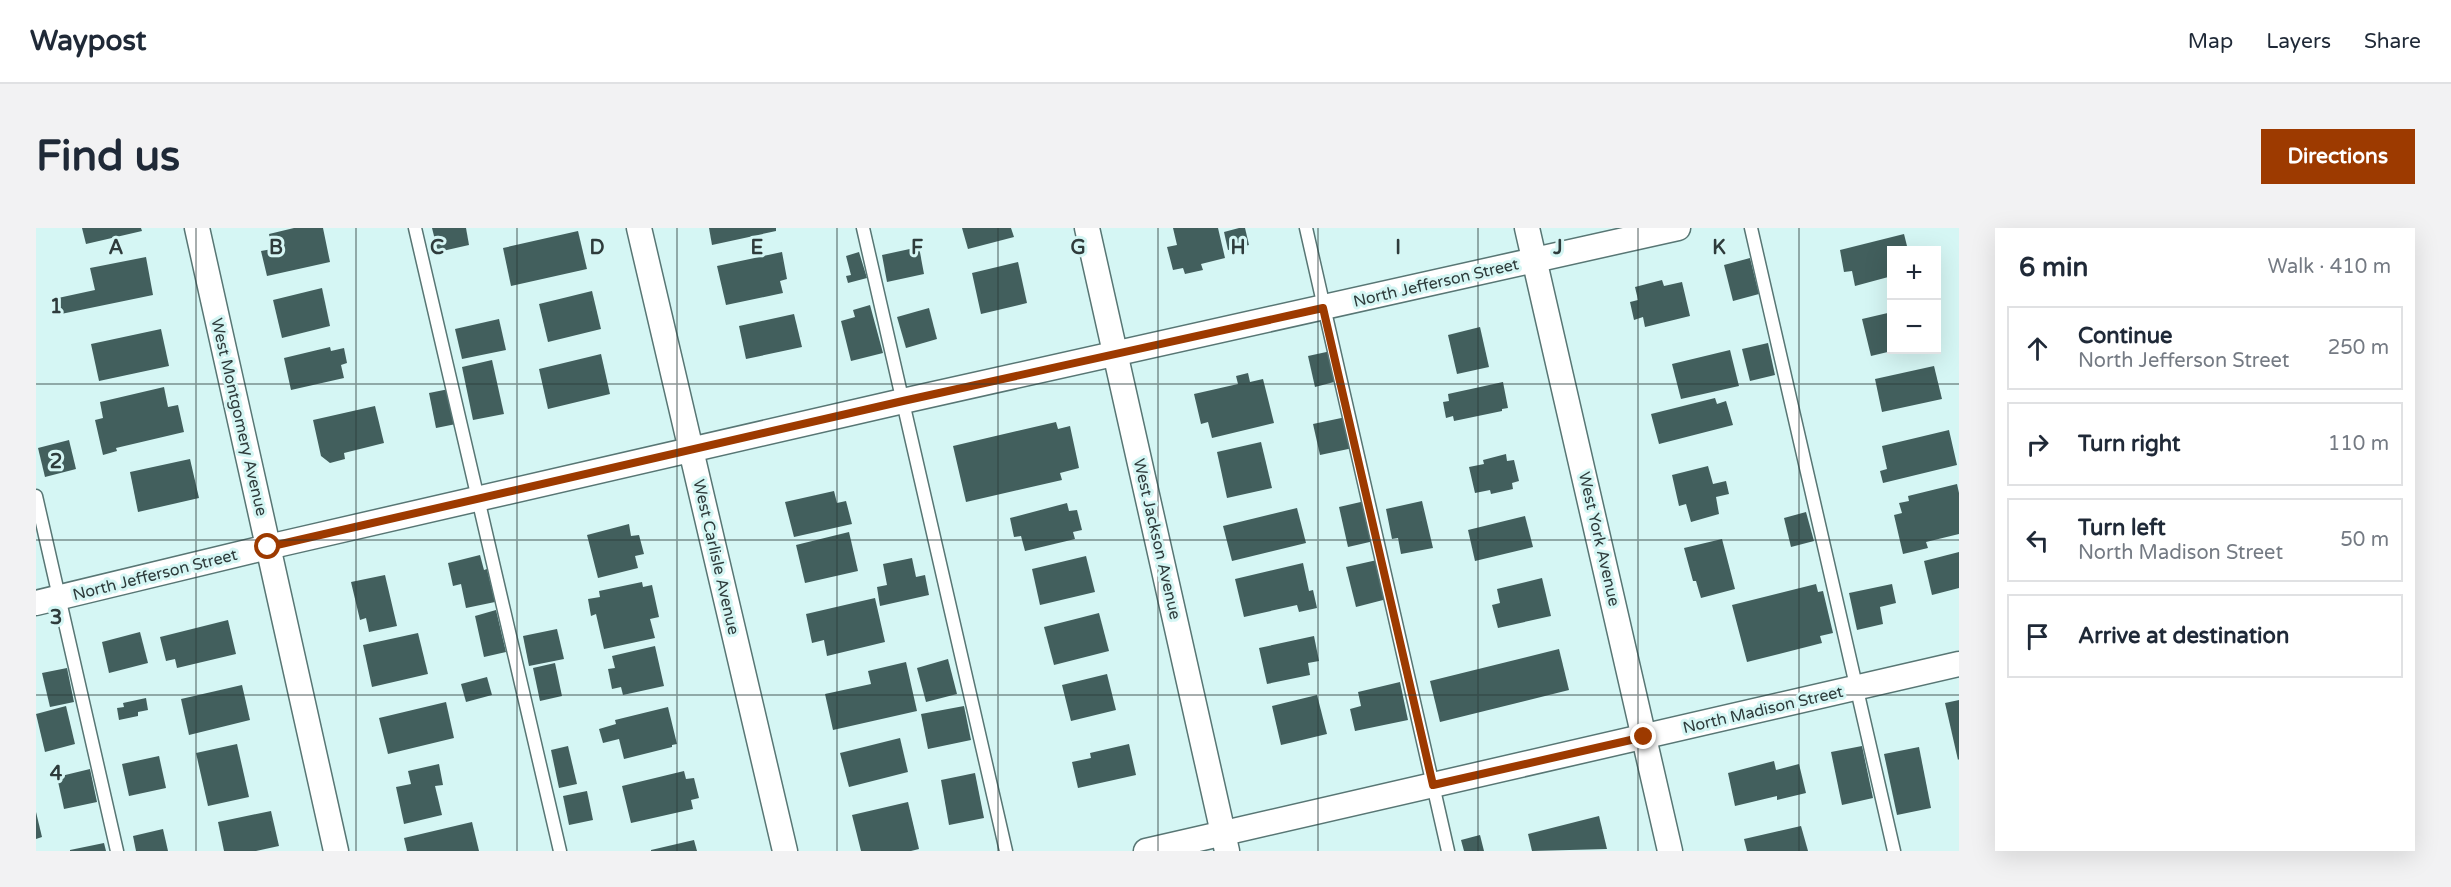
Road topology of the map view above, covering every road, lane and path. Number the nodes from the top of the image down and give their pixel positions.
1 (197, 228) edge
2 (415, 228) edge
3 (639, 228) edge
4 (863, 228) edge
5 (1087, 228) edge
6 (1306, 228) edge
7 (1527, 228) edge
8 (1678, 228) edge
9 (1751, 228) edge
10 (1535, 261) junction
11 (1323, 308) junction
12 (1116, 354) junction
13 (903, 401) junction
14 (691, 450) junction
15 (36, 496) edge
16 (477, 501) junction
17 (268, 547) junction
18 (48, 601) edge
19 (1959, 664) edge
20 (1857, 687) junction
21 (1644, 737) junction
22 (1433, 785) junction
23 (1225, 842) edge
24 (117, 851) edge
25 (336, 851) edge
26 (560, 851) edge
27 (785, 851) edge
28 (1006, 851) edge
29 (1146, 851) edge
30 (1448, 851) edge
31 (1670, 851) edge
32 (1894, 851) edge

1 - 17 street, West Montgomery Avenue
2 - 16 lane
3 - 14 street, West Carlisle Avenue
4 - 13 lane
5 - 12 street, West Jackson Avenue
6 - 11 lane
7 - 10 street, West York Avenue
8 - 10 street, North Jefferson Street
9 - 20 lane
10 - 11 street, North Jefferson Street
10 - 21 street, West York Avenue
11 - 12 street, North Jefferson Street
11 - 22 lane
12 - 13 street, North Jefferson Street
12 - 23 street, West Jackson Avenue
13 - 14 street, North Jefferson Street
13 - 28 lane
14 - 16 street, North Jefferson Street
14 - 27 street, West Carlisle Avenue
15 - 18 lane
16 - 17 street, North Jefferson Street
16 - 26 lane
17 - 18 street, North Jefferson Street
17 - 25 street, West Montgomery Avenue
18 - 24 lane
19 - 20 street, North Madison Street
20 - 21 street, North Madison Street
20 - 32 lane
21 - 22 street, North Madison Street
21 - 31 street, West York Avenue
22 - 23 street, North Madison Street
22 - 30 lane
23 - 29 street, North Madison Street

